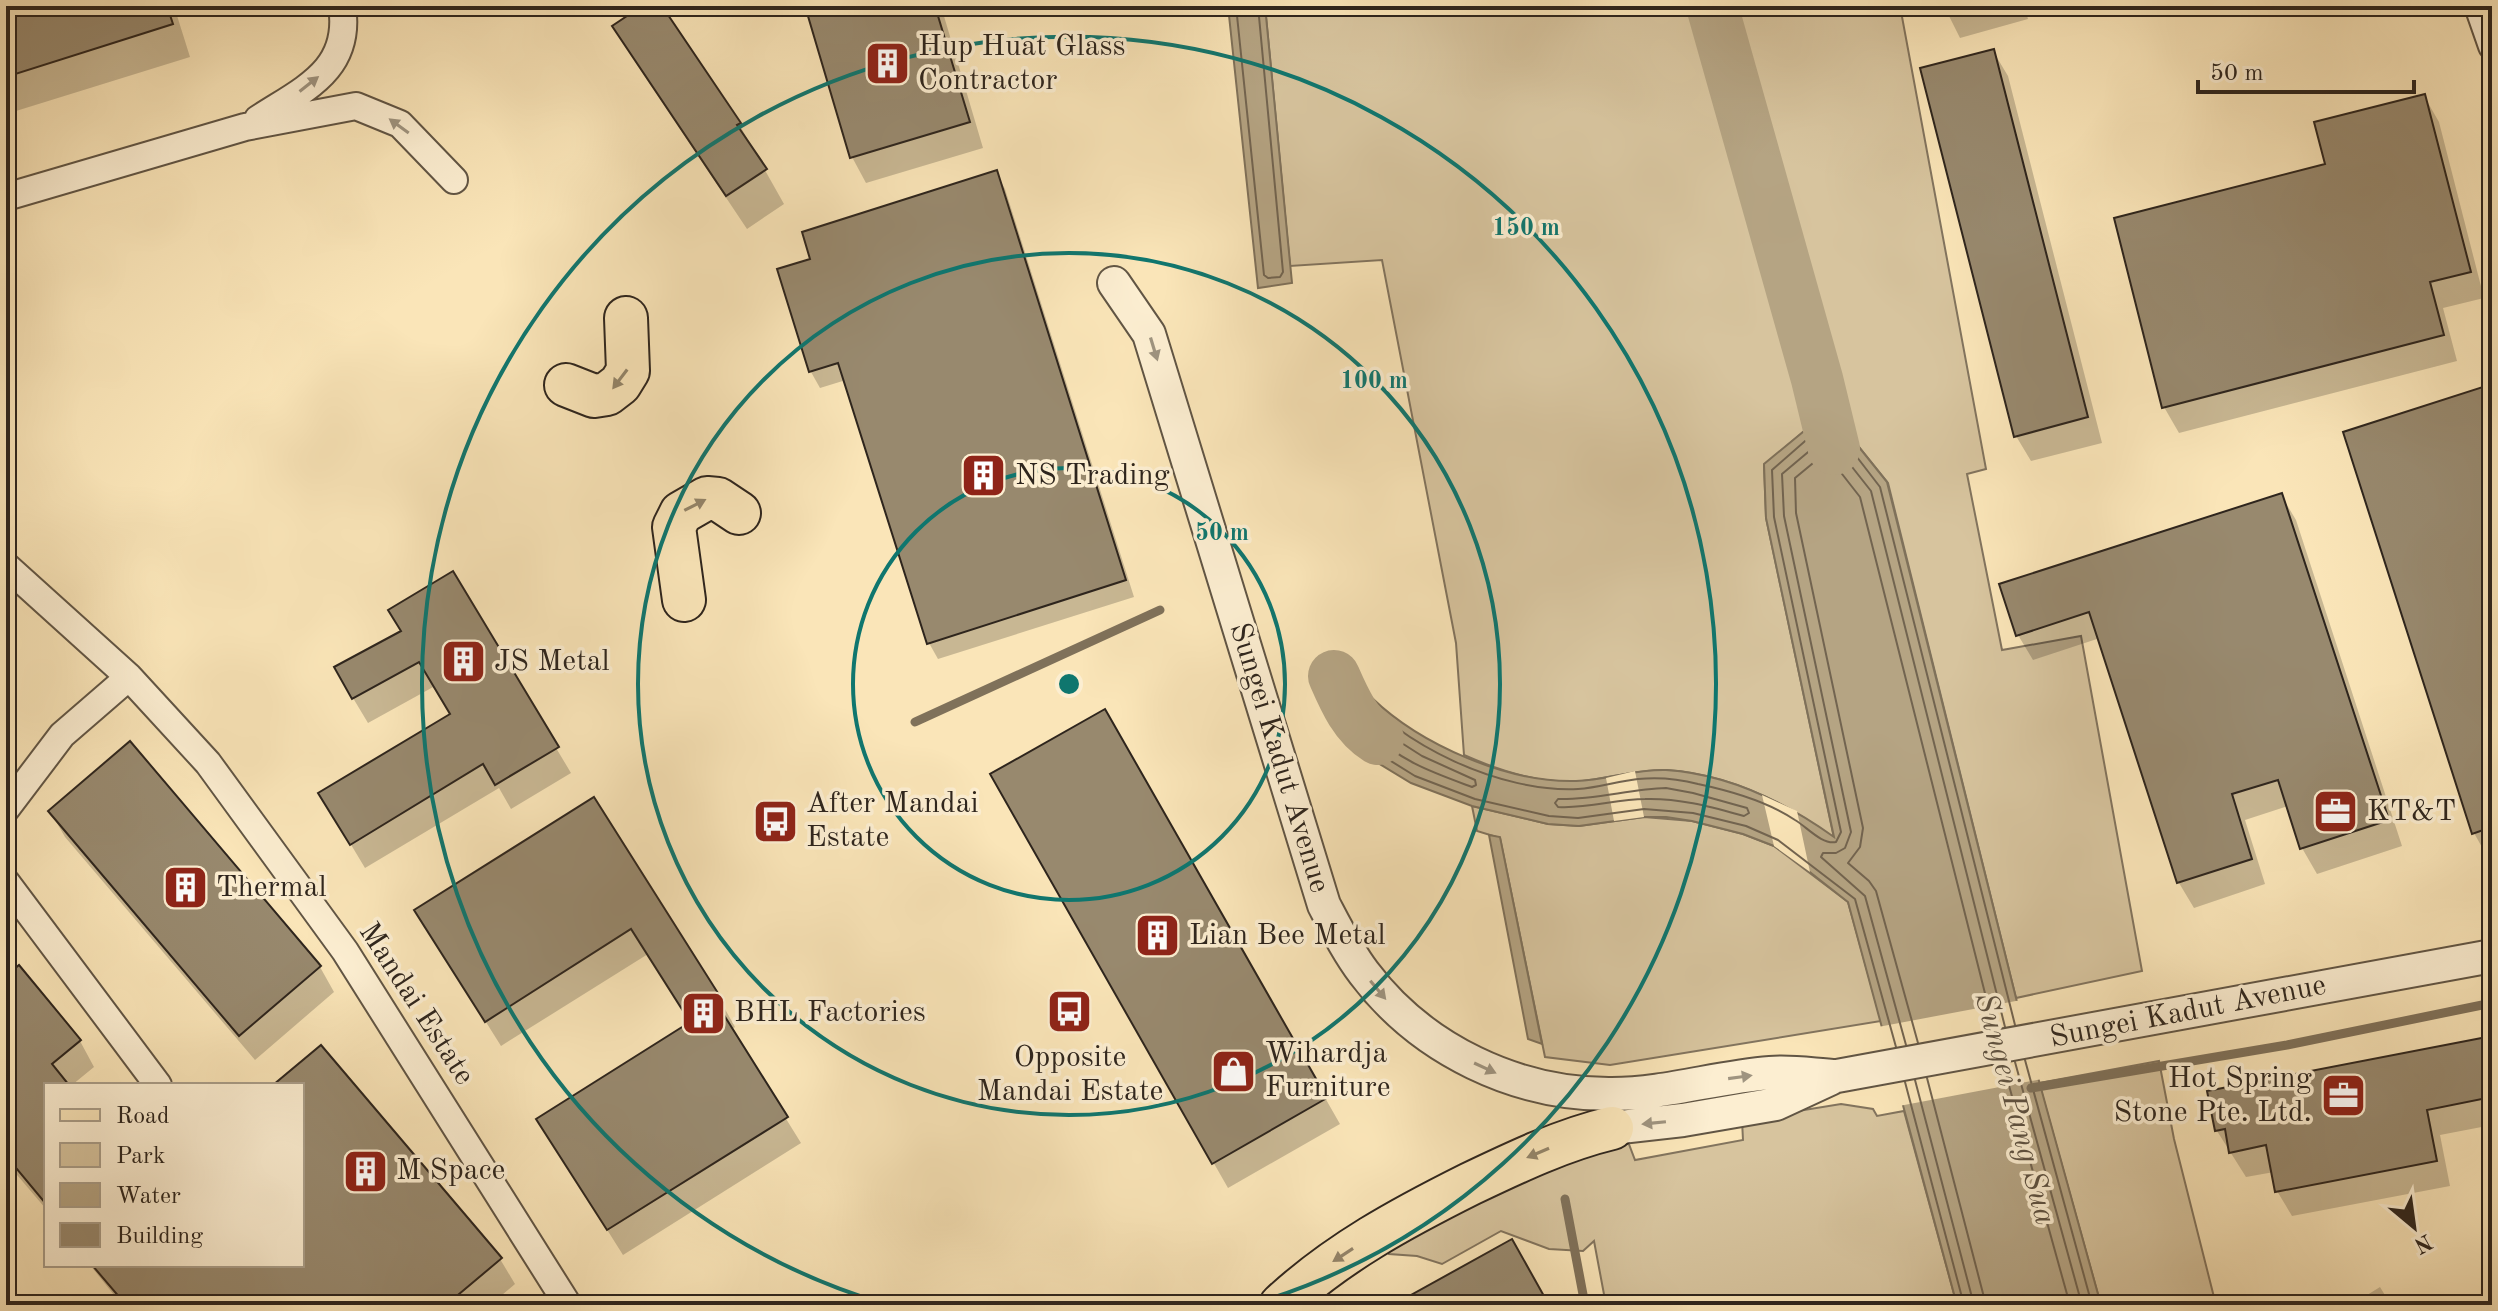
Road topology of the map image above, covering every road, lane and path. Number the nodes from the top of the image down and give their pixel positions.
1 (342, 6) edge
2 (2478, 6) edge
3 (2492, 46) edge
4 (245, 127) junction
5 (454, 180) dead end
6 (6, 197) edge
7 (1114, 283) dead end
8 (626, 318) dead end
9 (566, 385) dead end
10 (739, 513) dead end
11 (6, 566) edge
12 (684, 600) dead end
13 (129, 677) junction
14 (6, 809) edge
15 (6, 882) edge
16 (2492, 956) edge
17 (1837, 1076) junction
18 (157, 1083) edge
19 (1612, 1128) joint
20 (568, 1305) edge
21 (1281, 1305) edge

4 -> 1 street
2 - 3 street
5 -> 4 street
4 - 6 street
7 -> 17 street, Sungei Kadut Avenue
8 -> 9 main road
12 -> 10 main road
11 - 13 street, Mandai Estate
13 - 14 street
13 - 20 street, Mandai Estate
15 - 18 street
16 - 17 street, Sungei Kadut Avenue
17 -> 19 street, Sungei Kadut Avenue
19 -> 21 main road

